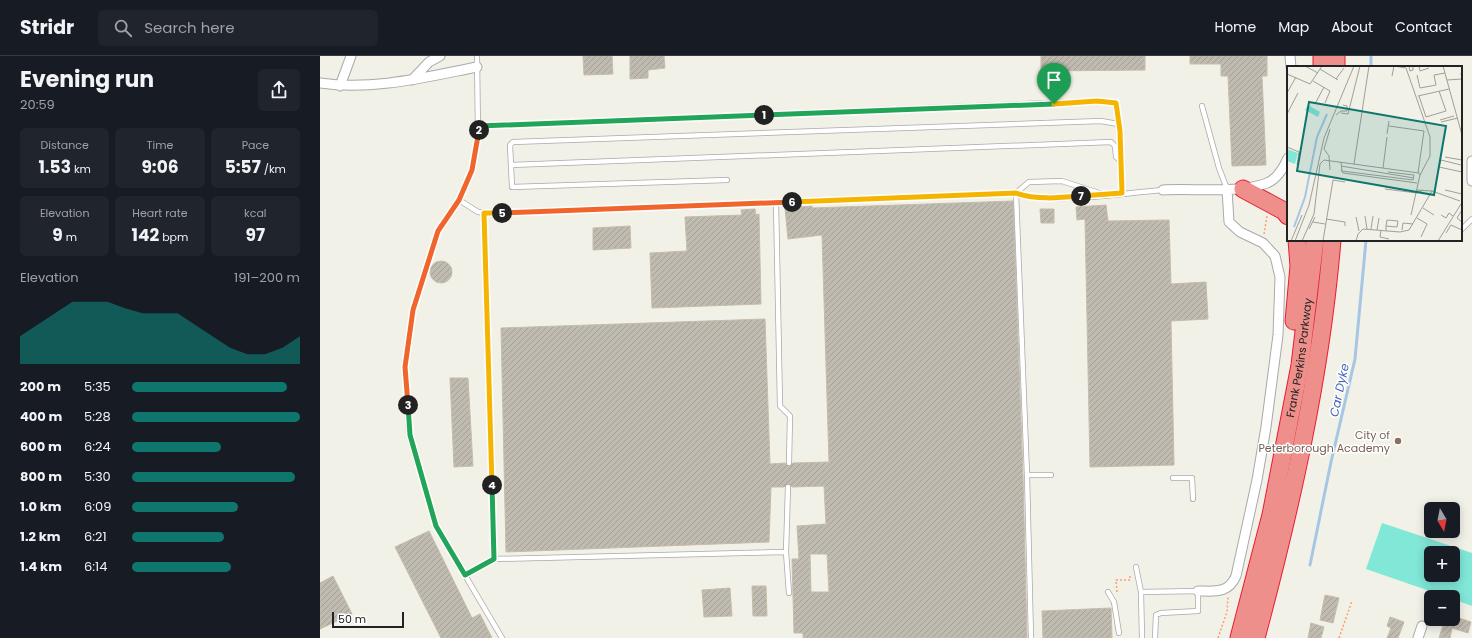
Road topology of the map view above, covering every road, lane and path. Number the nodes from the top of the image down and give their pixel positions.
1 (351, 56) edge
2 (440, 56) edge
3 (477, 56) edge
4 (1290, 56) edge
5 (1291, 66) edge
6 (477, 67) junction
7 (412, 80) junction
8 (320, 83) edge
9 (340, 86) junction
10 (1202, 106) dead end
11 (1118, 124) junction
12 (479, 126) junction
13 (1287, 160) edge
14 (1121, 161) junction
15 (1472, 161) edge
16 (511, 165) junction
17 (727, 180) dead end
18 (1472, 182) edge
19 (1235, 189) junction
20 (1163, 190) joint
21 (1016, 193) junction
22 (1122, 193) junction
23 (1103, 195) junction
24 (459, 200) junction
25 (776, 202) junction
26 (484, 213) junction
27 (1267, 214) dead end
28 (1287, 215) edge
29 (1472, 219) edge
30 (1462, 229) edge
31 (1297, 241) edge
32 (1315, 241) edge
33 (1332, 241) edge
34 (1263, 243) junction
35 (789, 463) dead end
36 (1279, 472) junction
37 (1027, 475) junction
38 (1051, 475) dead end
39 (1172, 478) dead end
40 (788, 487) dead end
41 (1193, 499) dead end
42 (786, 552) junction
43 (494, 559) junction
44 (1136, 567) dead end
45 (1130, 573) dead end
46 (465, 575) junction
47 (1227, 588) junction
48 (1198, 591) junction
49 (1108, 592) dead end
50 (1141, 592) junction
51 (789, 593) dead end
52 (1352, 601) dead end
53 (1114, 602) junction
54 (1422, 626) dead end
55 (1119, 633) dead end
56 (1418, 637) edge
57 (502, 638) edge
58 (1031, 638) edge
59 (1142, 638) edge
60 (1155, 638) edge
61 (1218, 638) edge
62 (1239, 638) edge
63 (1256, 638) edge
64 (1339, 638) edge

1 - 9 street
2 - 7 street
3 - 6 lane
4 - 5 street
6 - 7 street
6 - 12 lane
7 - 9 street
8 - 9 street
10 - 19 lane
11 - 12 lane
11 - 14 lane
11 - 16 lane
12 - 24 lane
13 - 19 street
14 - 16 lane
14 - 22 lane
15 - 18 street
16 - 17 lane
19 - 20 street
19 - 28 highway
19 - 34 street
20 - 22 lane
21 - 23 lane
21 - 23 lane
21 - 25 lane
21 - 37 lane
22 - 23 lane
24 - 26 lane
24 - 46 lane
25 - 26 lane
25 - 35 lane
26 - 43 lane
27 - 34 path
29 - 30 lane
31 - 36 highway
32 - 36 highway, Frank Perkins Parkway
33 - 63 highway, Frank Perkins Parkway
34 - 47 street
36 - 62 highway, Frank Perkins Parkway
37 - 38 lane
37 - 58 lane
39 - 41 lane
40 - 42 lane
42 - 43 lane
42 - 51 lane
43 - 46 lane
44 - 50 lane
45 - 53 path
46 - 57 lane
47 - 48 street
47 - 61 path
48 - 50 lane
48 - 60 lane
49 - 53 lane
50 - 59 lane
52 - 64 path
53 - 55 lane
54 - 56 street

